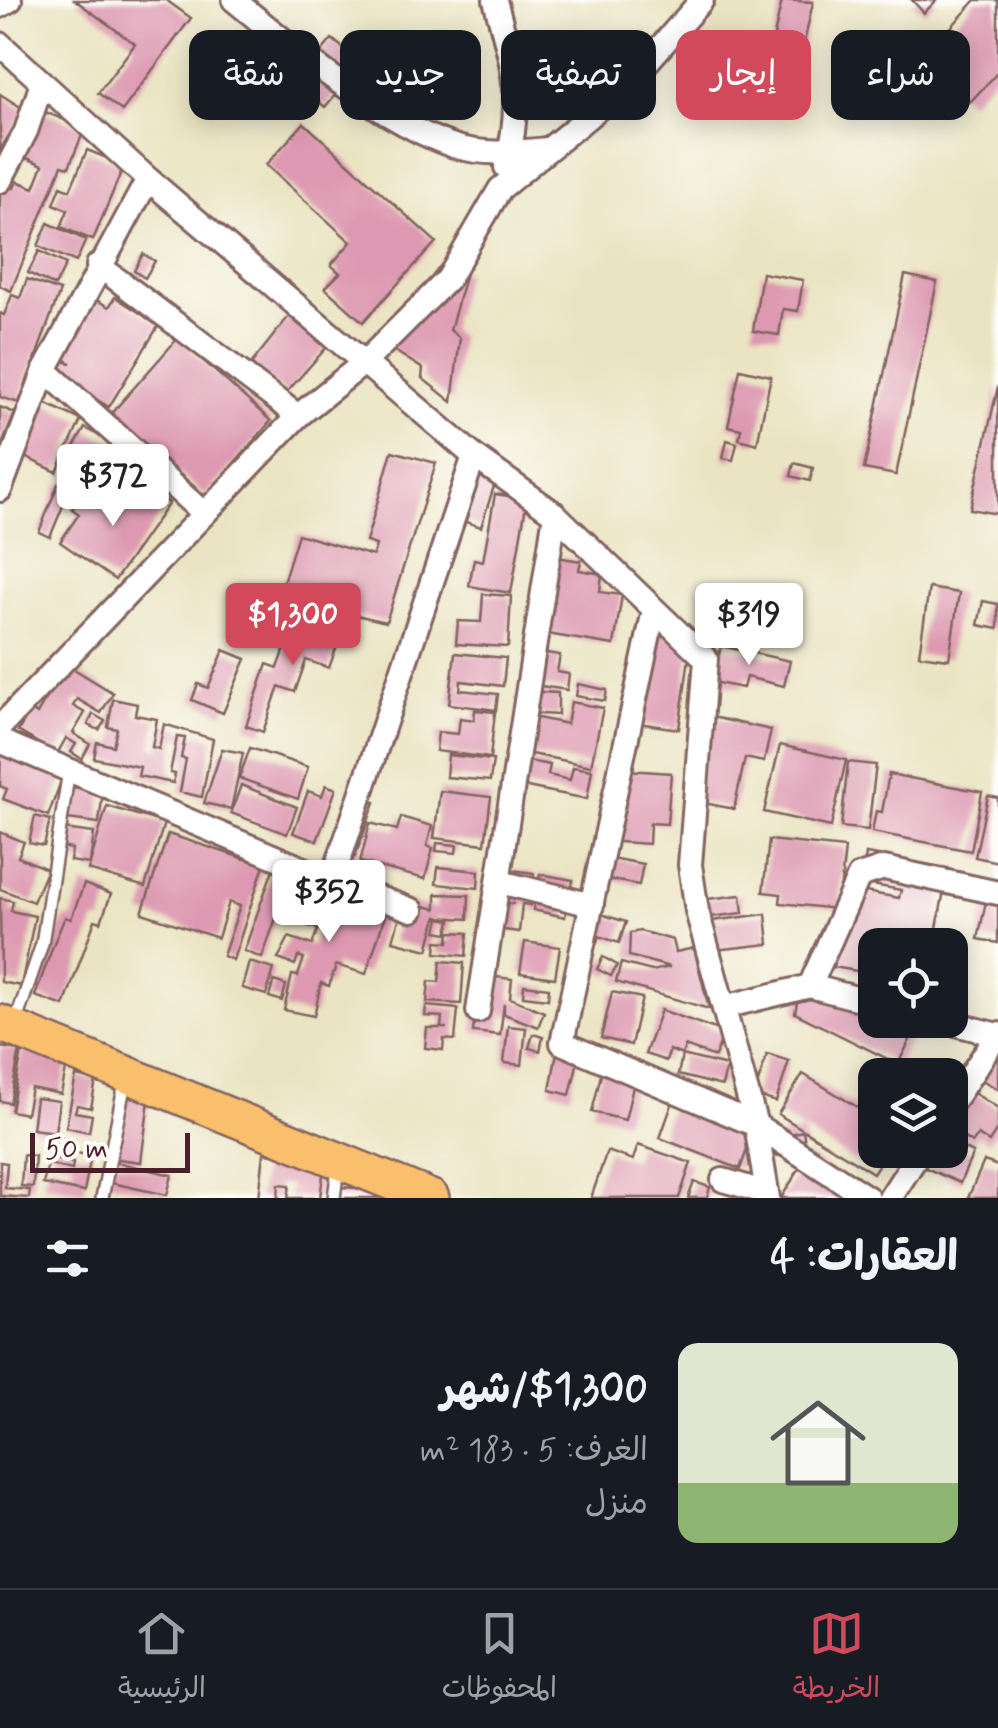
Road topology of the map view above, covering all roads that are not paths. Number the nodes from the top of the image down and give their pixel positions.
1 (10, 0) edge
2 (234, 0) edge
3 (495, 0) edge
4 (702, 0) edge
5 (0, 6) edge
6 (0, 44) edge
7 (41, 86) junction
8 (546, 149) junction
9 (510, 153) junction
10 (148, 179) junction
11 (0, 180) edge
12 (500, 188) junction
13 (98, 265) junction
14 (365, 362) junction
15 (45, 370) junction
16 (298, 416) junction
17 (474, 456) junction
18 (0, 490) edge
19 (204, 513) junction
20 (555, 514) junction
21 (654, 610) junction
22 (0, 728) edge
23 (0, 741) edge
24 (69, 770) junction
25 (332, 881) junction
26 (500, 882) junction
27 (998, 894) edge
28 (592, 905) junction
29 (412, 910) dead end
30 (810, 986) junction
31 (858, 999) edge
32 (724, 1007) junction
33 (478, 1011) dead end
34 (7, 1025) edge
35 (968, 1027) edge
36 (998, 1035) edge
37 (127, 1073) junction
38 (968, 1079) edge
39 (756, 1125) junction
40 (339, 1160) junction
41 (909, 1168) edge
42 (723, 1180) dead end
43 (768, 1196) edge
44 (102, 1198) edge
45 (334, 1198) edge
46 (431, 1198) edge
47 (868, 1198) edge
48 (890, 1198) edge

1 - 5 street
2 - 9 street
3 - 9 street
4 - 8 street
6 - 7 street
7 - 10 street
7 - 11 street
8 - 9 street
8 - 12 street
9 - 12 street
10 - 13 street
10 - 14 street
12 - 14 street
13 - 15 street
13 - 16 street
14 - 16 street
14 - 17 street
15 - 18 street
15 - 19 street
16 - 19 street
17 - 20 street
17 - 25 street
19 - 22 street
20 - 21 street
20 - 26 street
21 - 28 street
21 - 32 street
23 - 24 street
24 - 25 street
24 - 34 lane
25 - 29 street
26 - 28 street
26 - 33 street
27 - 30 street
28 - 39 street
30 - 31 street
30 - 32 street
32 - 39 street
34 - 37 main road
35 - 36 street
36 - 38 street
37 - 40 main road
37 - 44 lane
39 - 43 street
39 - 47 street
40 - 45 lane
40 - 46 main road
41 - 48 street
42 - 43 street

